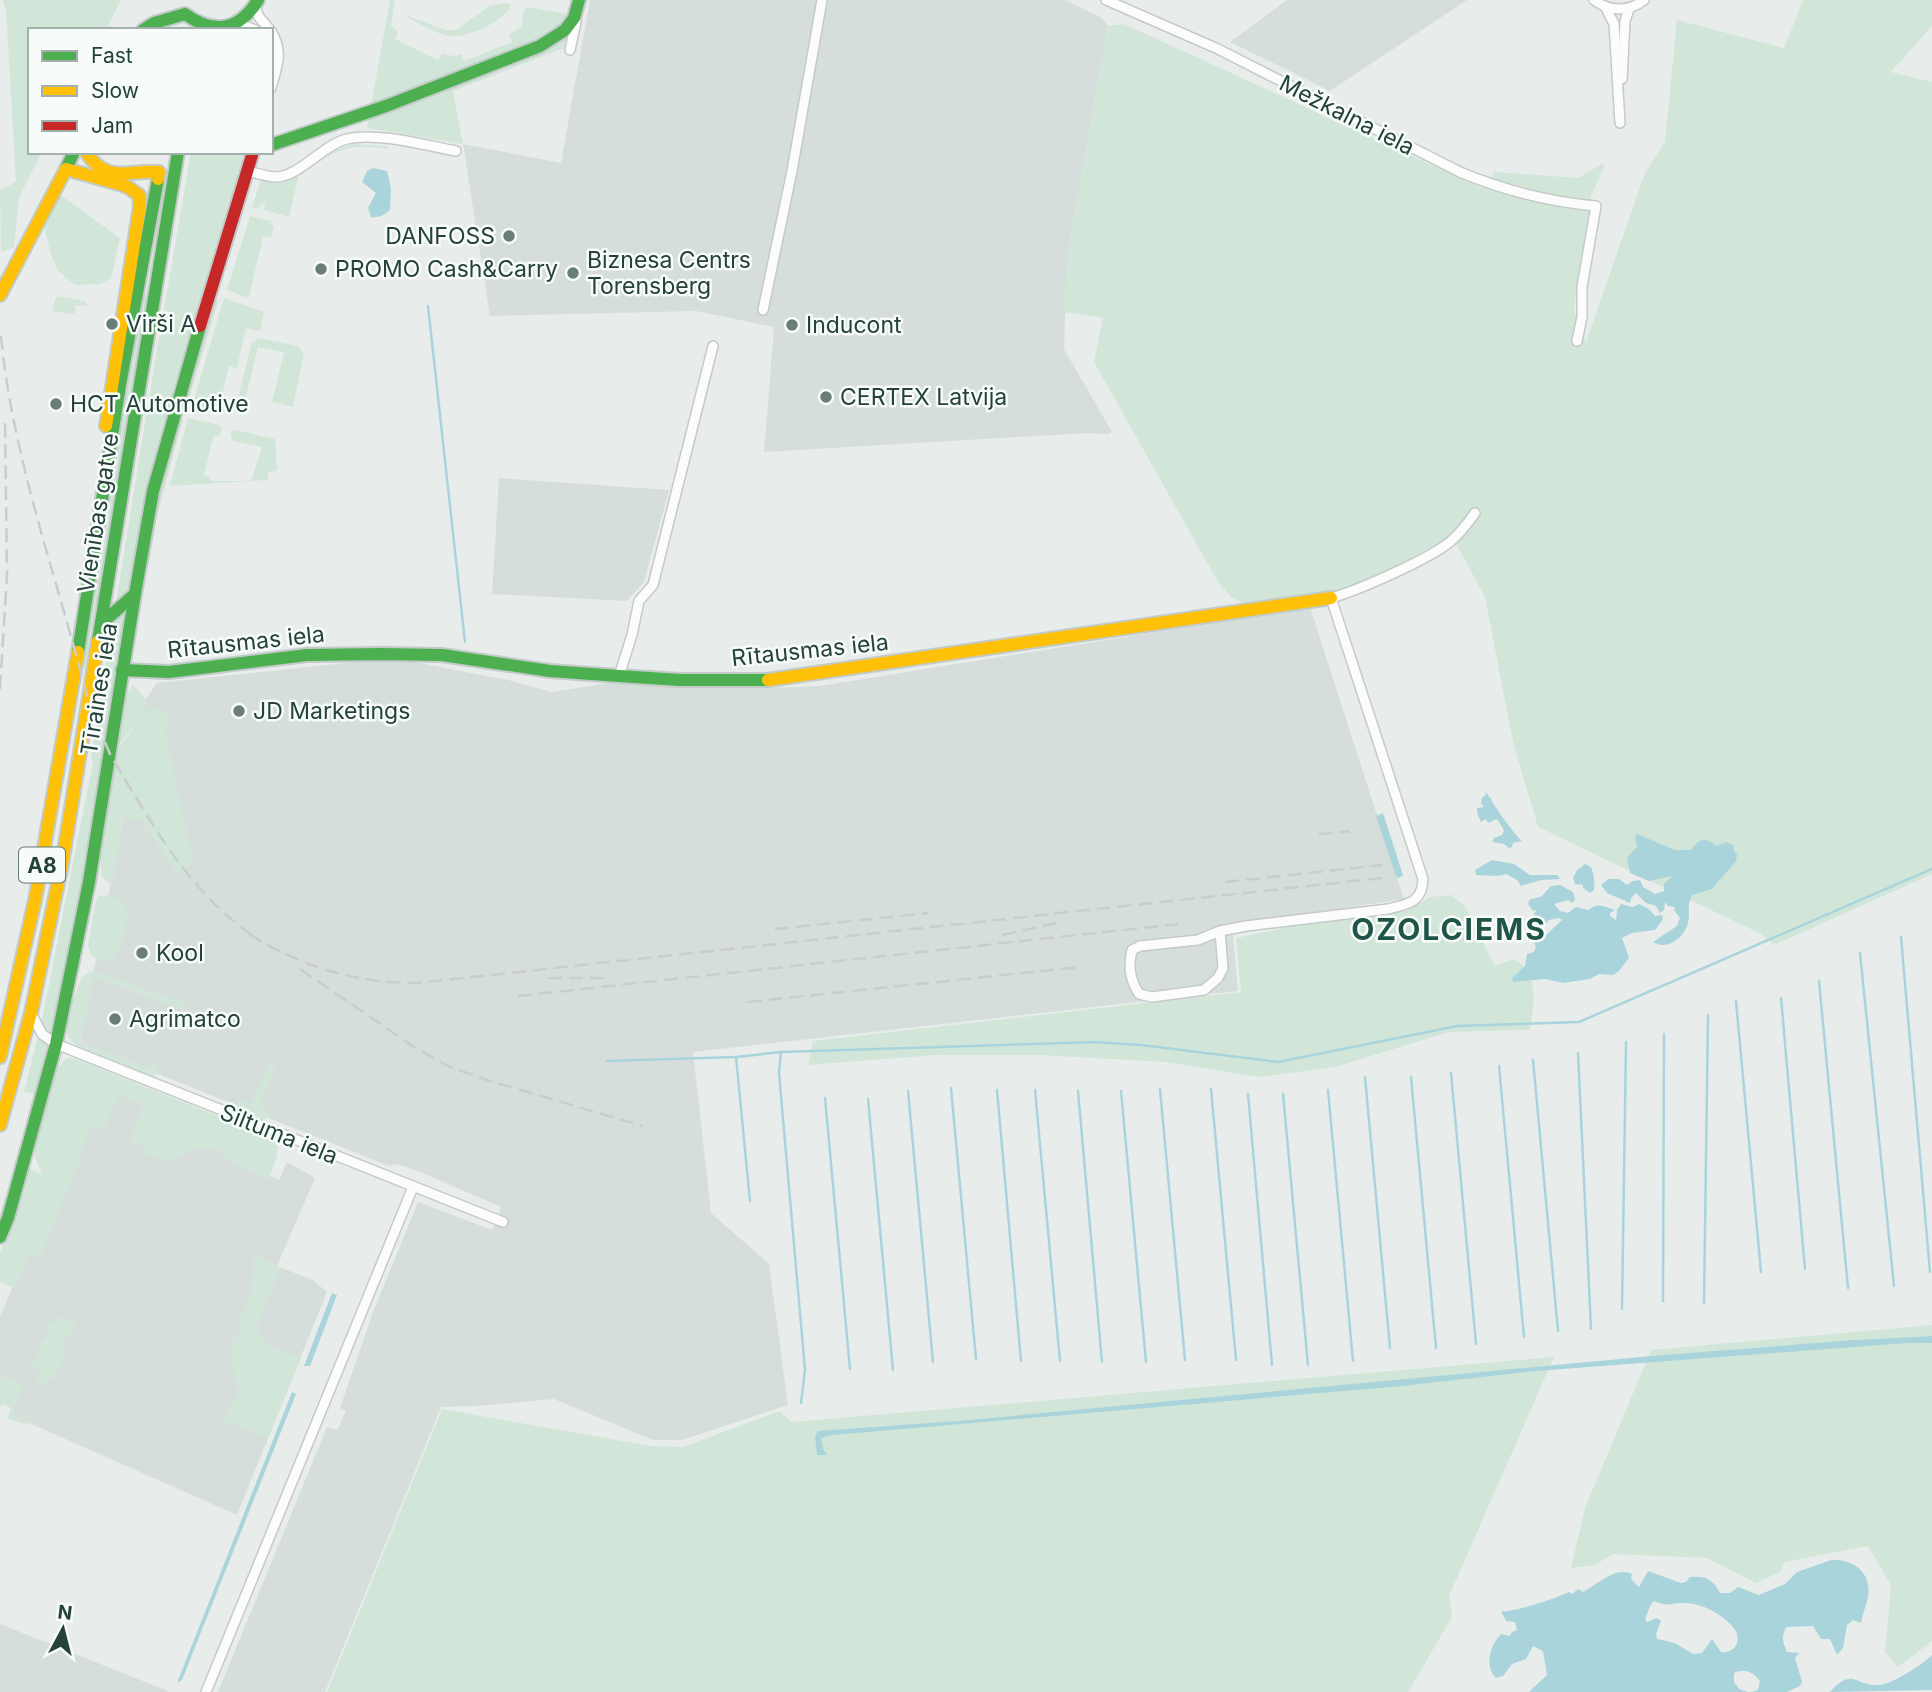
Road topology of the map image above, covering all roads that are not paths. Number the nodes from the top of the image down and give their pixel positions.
1 (822, 0) edge
2 (1106, 0) edge
3 (1594, 0) edge
4 (1644, 0) edge
5 (257, 4) edge
6 (579, 5) edge
7 (1606, 8) junction
8 (1629, 9) junction
9 (238, 23) junction
10 (146, 28) edge
11 (211, 28) edge
12 (224, 28) edge
13 (251, 28) edge
14 (268, 28) edge
15 (273, 36) edge
16 (570, 50) dead end
17 (273, 79) edge
18 (273, 144) edge
19 (456, 151) dead end
20 (73, 154) edge
21 (88, 154) edge
22 (178, 154) edge
23 (252, 154) edge
24 (66, 169) junction
25 (247, 170) junction
26 (0, 295) edge
27 (763, 310) dead end
28 (1577, 341) dead end
29 (713, 346) dead end
30 (1475, 513) dead end
31 (97, 541) junction
32 (135, 594) junction
33 (1331, 598) junction
34 (101, 624) junction
35 (122, 670) junction
36 (619, 676) junction
37 (1220, 931) junction
38 (31, 1013) junction
39 (56, 1044) junction
40 (0, 1057) edge
41 (0, 1125) edge
42 (413, 1187) junction
43 (503, 1222) dead end
44 (0, 1237) edge
45 (206, 1692) edge

1 - 27 street
2 - 28 street, Mežkalna iela
3 - 7 street
4 - 8 street
5 - 9 main road
5 - 14 street
6 - 16 street
6 - 18 main road
7 - 8 street
7 - 8 street
9 - 12 main road
9 - 13 street
10 - 11 main road
15 - 17 street
19 - 25 street
20 - 24 main road
21 - 31 main road, Vienības gatve / A8
22 - 34 main road, Vienības gatve / A8
23 - 25 main road, Tīraines iela
24 - 26 main road
24 - 31 main road, Vienības gatve
25 - 32 main road, Tīraines iela
29 - 36 street
30 - 33 street, Rītausmas iela
31 - 40 main road, Vienības gatve / A8
32 - 34 main road
32 - 35 main road, Tīraines iela
33 - 36 main road, Rītausmas iela
33 - 37 street
34 - 38 main road, Vienības gatve / A8
35 - 36 main road, Rītausmas iela
35 - 39 main road, Tīraines iela
37 - 37 street
38 - 39 street
38 - 41 main road, Vienības gatve / A8
39 - 42 street, Siltuma iela
39 - 44 main road, Tīraines iela
42 - 43 street, Siltuma iela
42 - 45 street

